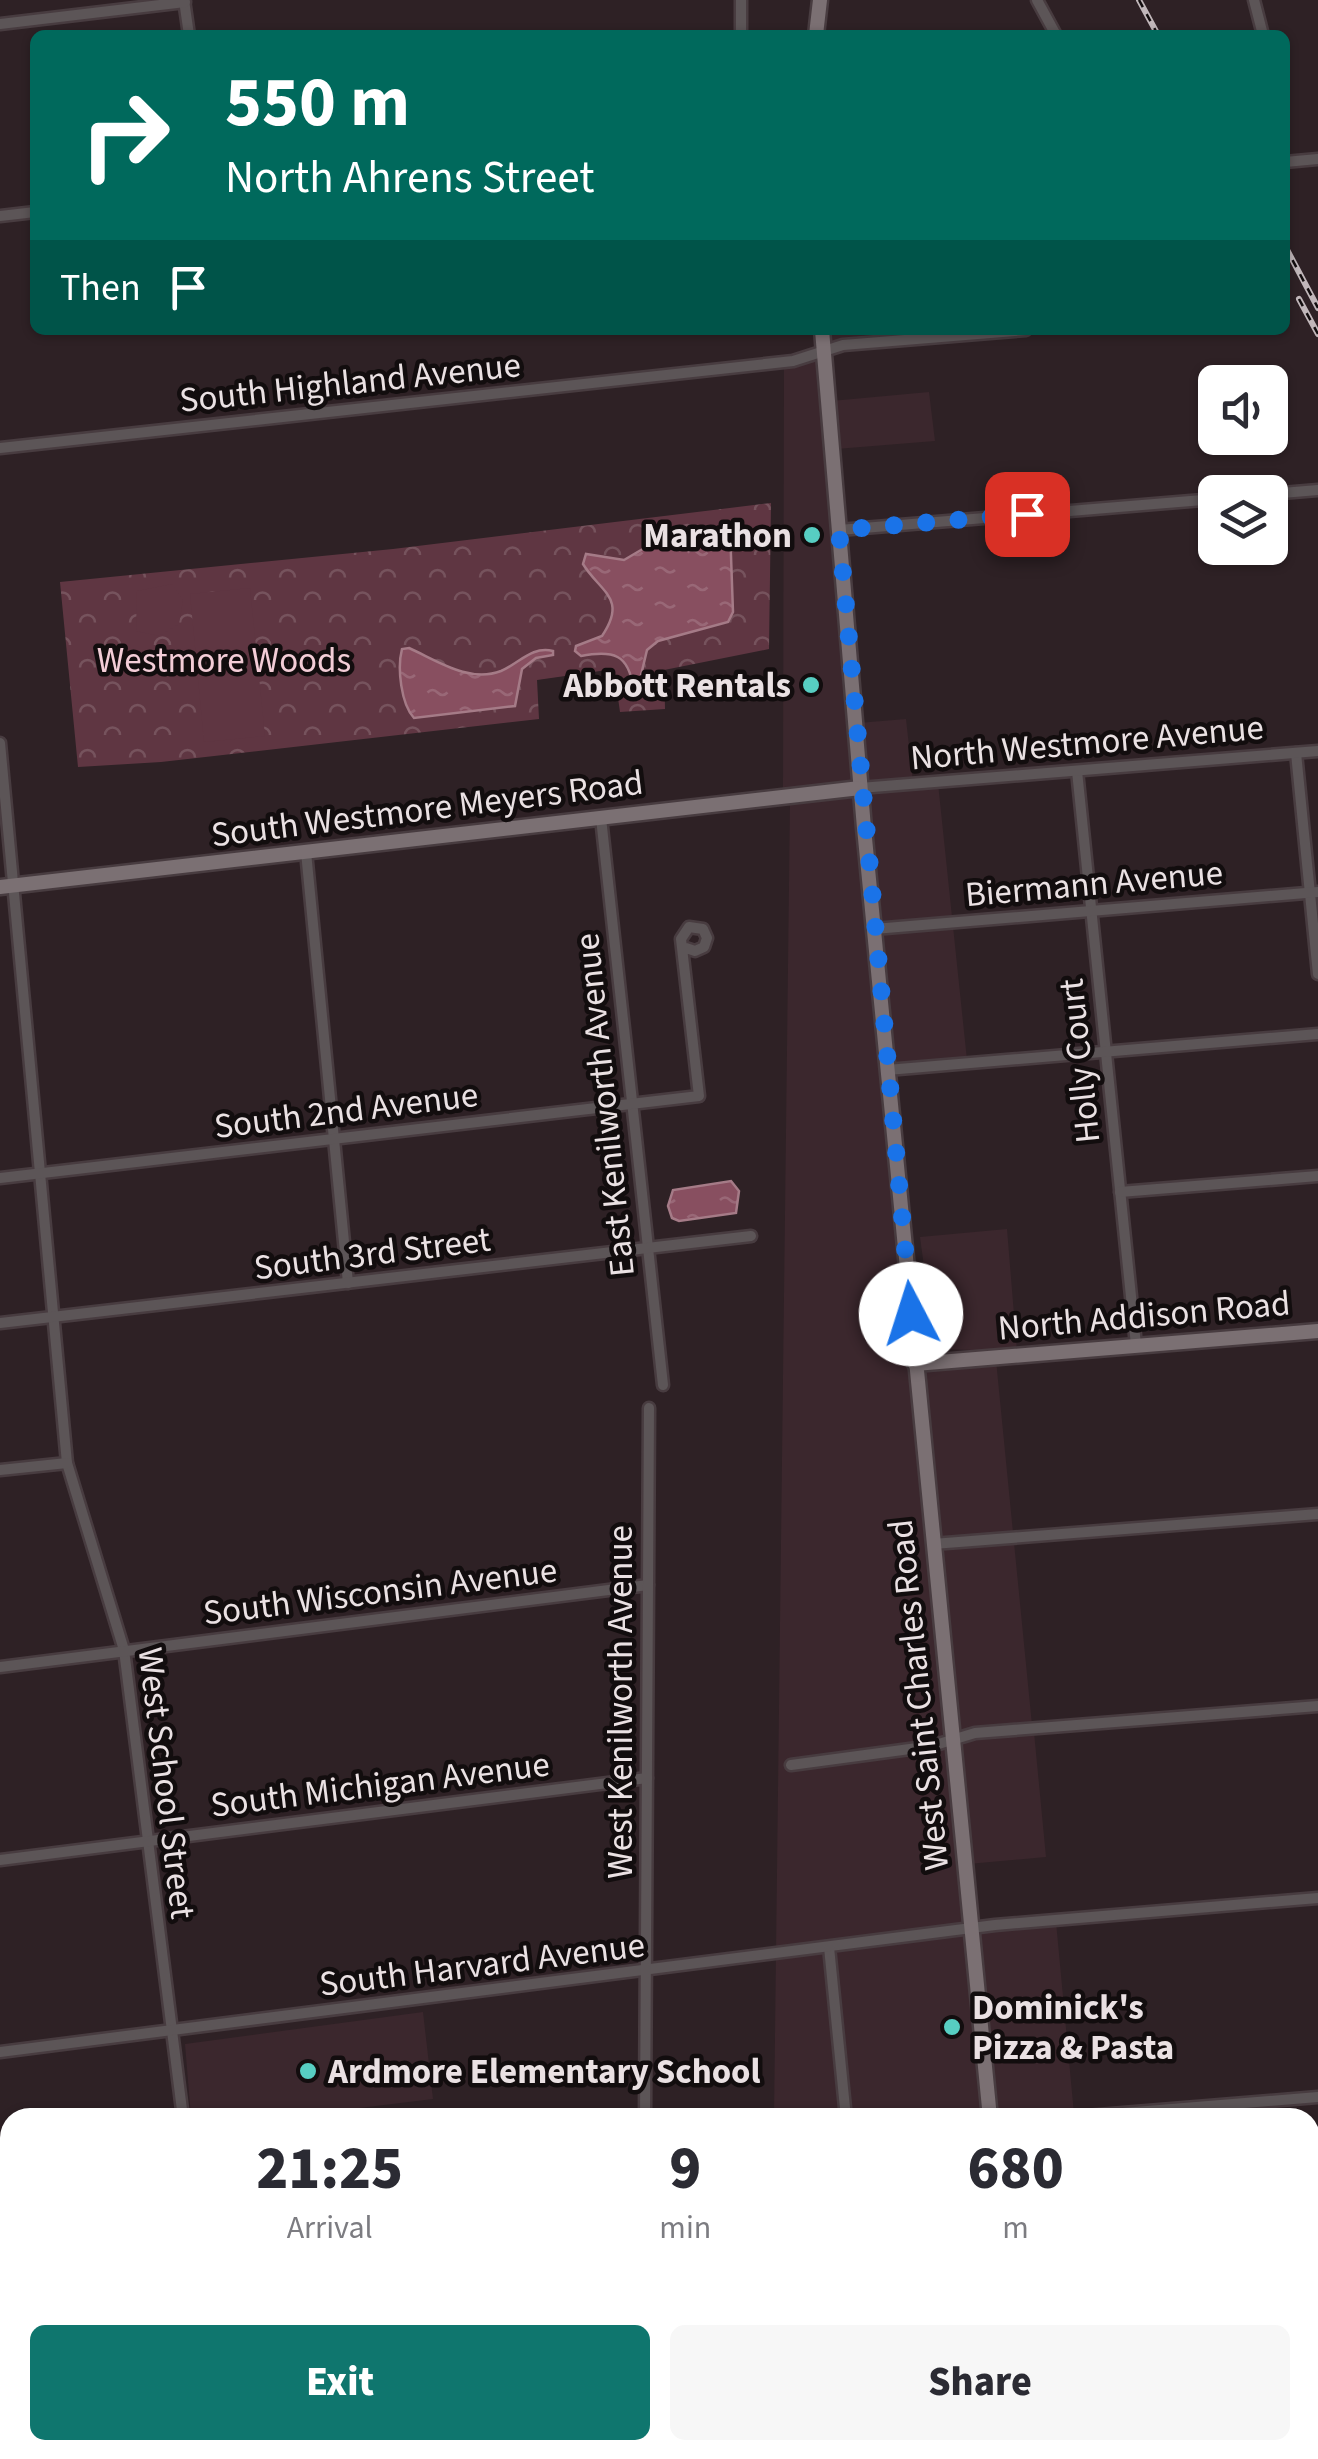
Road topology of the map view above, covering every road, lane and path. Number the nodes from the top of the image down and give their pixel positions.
1 (741, 0) edge
2 (820, 0) edge
3 (1037, 0) edge
4 (1254, 0) edge
5 (184, 1) edge
6 (0, 24) edge
7 (188, 30) edge
8 (741, 30) edge
9 (817, 30) edge
10 (1053, 30) edge
11 (1262, 30) edge
12 (1318, 159) edge
13 (1290, 162) edge
14 (30, 213) edge
15 (0, 216) edge
16 (822, 335) edge
17 (969, 335) edge
18 (823, 352) junction
19 (0, 448) edge
20 (1318, 490) edge
21 (1288, 492) edge
22 (1198, 500) edge
23 (839, 530) junction
24 (0, 743) edge
25 (1318, 751) edge
26 (1296, 753) junction
27 (1077, 771) junction
28 (860, 788) junction
29 (601, 818) junction
30 (306, 852) junction
31 (16, 885) junction
32 (0, 887) edge
33 (1314, 892) edge
34 (1091, 911) junction
35 (874, 929) junction
36 (686, 948) dead end
37 (1318, 974) edge
38 (1318, 1034) edge
39 (1106, 1052) junction
40 (888, 1070) junction
41 (630, 1104) junction
42 (334, 1139) junction
43 (40, 1174) junction
44 (1318, 1176) edge
45 (0, 1178) edge
46 (1120, 1192) junction
47 (751, 1236) dead end
48 (645, 1248) junction
49 (348, 1284) junction
50 (54, 1317) junction
51 (0, 1324) edge
52 (1318, 1331) edge
53 (1136, 1346) junction
54 (915, 1364) junction
55 (663, 1386) dead end
56 (649, 1408) dead end
57 (68, 1462) junction
58 (0, 1470) edge
59 (1318, 1514) edge
60 (933, 1544) junction
61 (648, 1586) junction
62 (124, 1650) junction
63 (0, 1667) edge
64 (1318, 1706) edge
65 (953, 1740) junction
66 (791, 1764) dead end
67 (647, 1778) junction
68 (148, 1841) junction
69 (0, 1860) edge
70 (1318, 1898) edge
71 (972, 1929) junction
72 (829, 1948) junction
73 (646, 1971) junction
74 (172, 2031) junction
75 (0, 2052) edge
76 (1318, 2096) edge
77 (182, 2108) edge
78 (645, 2108) edge
79 (845, 2108) edge
80 (989, 2108) edge
81 (1178, 2108) edge

1 - 8 street
2 - 9 main road
3 - 10 street
4 - 11 street
5 - 6 street
5 - 7 street
12 - 13 street
14 - 15 street
16 - 18 main road, West Saint Charles Road
17 - 18 street, South Highland Avenue
18 - 19 street, South Highland Avenue
18 - 23 main road, West Saint Charles Road
20 - 21 street
22 - 23 street
23 - 28 main road, West Saint Charles Road
24 - 31 street, West School Street
25 - 26 street, North Westmore Avenue
26 - 27 street, North Westmore Avenue
26 - 33 street
27 - 28 street, North Westmore Avenue
27 - 34 street, Holly Court
28 - 29 main road, South Westmore Meyers Road
28 - 35 main road, West Saint Charles Road
29 - 30 main road, South Westmore Meyers Road
29 - 41 street, East Kenilworth Avenue
30 - 31 main road, South Westmore Meyers Road
30 - 42 street
31 - 32 main road, South Westmore Meyers Road
31 - 43 street, West School Street
33 - 34 street, Biermann Avenue
33 - 37 street
34 - 35 street, Biermann Avenue
34 - 39 street, Holly Court
35 - 40 main road, West Saint Charles Road
36 - 41 street, South 2nd Avenue
38 - 39 street
39 - 40 street
39 - 46 street, Holly Court
40 - 54 main road, West Saint Charles Road
41 - 42 street, South 2nd Avenue
41 - 48 street, East Kenilworth Avenue
42 - 43 street, South 2nd Avenue
42 - 49 street
43 - 45 street, South 2nd Avenue
43 - 50 street, West School Street
44 - 46 street
46 - 53 street, Holly Court
47 - 48 street, South 3rd Street
48 - 49 street, South 3rd Street
48 - 55 street, East Kenilworth Avenue
49 - 50 street, South 3rd Street
50 - 51 street, South 3rd Street
50 - 57 street, West School Street
52 - 53 main road, North Addison Road
53 - 54 main road, North Addison Road
54 - 60 main road, West Saint Charles Road
56 - 61 street, West Kenilworth Avenue
57 - 58 street
57 - 62 street, West School Street
59 - 60 street
60 - 65 main road, West Saint Charles Road
61 - 62 street, South Wisconsin Avenue
61 - 67 street, West Kenilworth Avenue
62 - 63 street, South Wisconsin Avenue
62 - 68 street, West School Street
64 - 65 street
65 - 66 street
65 - 71 main road, West Saint Charles Road
67 - 68 street, South Michigan Avenue
67 - 73 street, West Kenilworth Avenue
68 - 69 street, South Michigan Avenue
68 - 74 street, West School Street
70 - 71 street, South Harvard Avenue
71 - 72 street, South Harvard Avenue
71 - 80 main road, West Saint Charles Road
72 - 73 street, South Harvard Avenue
72 - 79 street
73 - 74 street, South Harvard Avenue
73 - 78 street, West Kenilworth Avenue
74 - 75 street, South Harvard Avenue
74 - 77 street, West School Street
76 - 81 street

